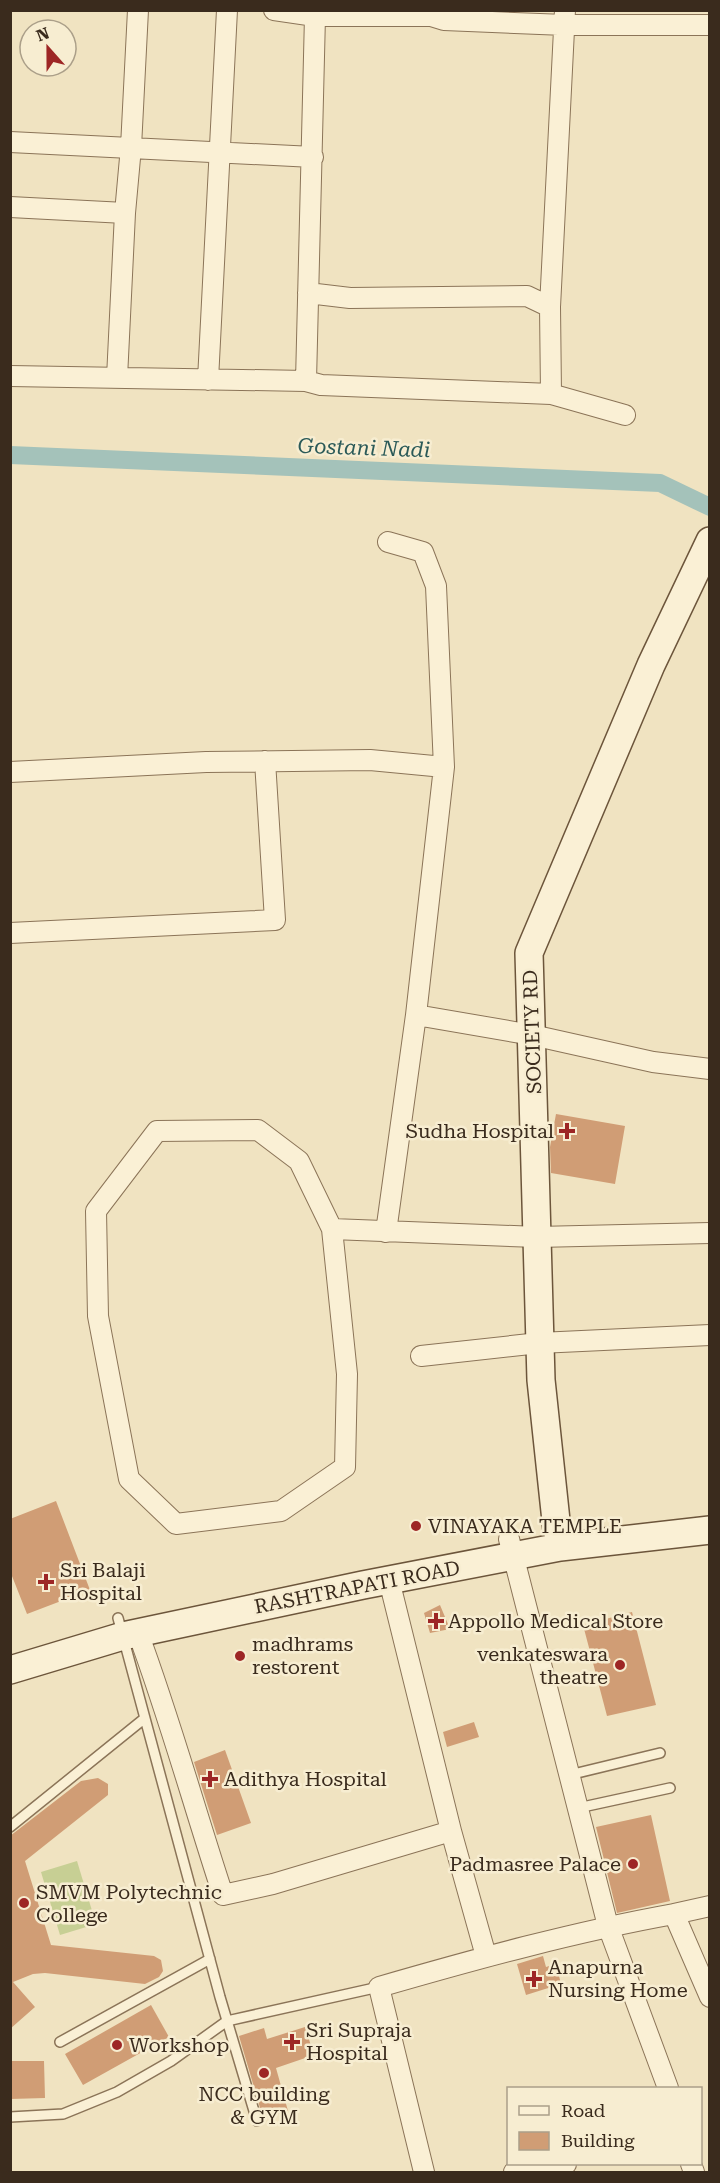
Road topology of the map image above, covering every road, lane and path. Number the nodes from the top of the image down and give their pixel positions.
1 (138, 10) edge
2 (227, 10) edge
3 (274, 10) edge
4 (431, 13) edge
5 (315, 16) junction
6 (565, 18) edge
7 (710, 25) edge
8 (10, 142) edge
9 (131, 147) junction
10 (220, 153) junction
11 (313, 157) junction
12 (10, 207) edge
13 (125, 213) junction
14 (308, 293) junction
15 (550, 307) junction
16 (10, 376) edge
17 (117, 378) junction
18 (208, 381) junction
19 (306, 381) junction
20 (551, 394) junction
21 (624, 415) dead end
22 (710, 541) edge
23 (388, 542) dead end
24 (265, 761) junction
25 (444, 766) junction
26 (10, 772) edge
27 (10, 933) edge
28 (416, 1015) junction
29 (532, 1035) junction
30 (710, 1069) edge
31 (332, 1229) junction
32 (387, 1232) junction
33 (710, 1233) edge
34 (537, 1237) junction
35 (710, 1335) edge
36 (539, 1343) junction
37 (421, 1356) dead end
38 (710, 1512) edge
39 (557, 1530) junction
40 (710, 1530) edge
41 (511, 1548) junction
42 (389, 1580) junction
43 (127, 1629) junction
44 (10, 1651) edge
45 (10, 1670) edge
46 (145, 1718) junction
47 (660, 1753) dead end
48 (569, 1775) junction
49 (670, 1788) dead end
50 (578, 1808) junction
51 (10, 1827) edge
52 (452, 1831) junction
53 (710, 1906) edge
54 (674, 1914) junction
55 (608, 1926) junction
56 (486, 1956) junction
57 (210, 1959) junction
58 (379, 1987) junction
59 (710, 1997) edge
60 (227, 2021) junction
61 (60, 2042) dead end
62 (668, 2087) edge
63 (10, 2117) edge
64 (257, 2121) dead end
65 (554, 2165) edge
66 (424, 2172) edge
67 (514, 2172) edge

1 - 9 street
2 - 10 street
3 - 5 street
4 - 5 street
4 - 6 street
5 - 11 street
6 - 7 street
6 - 15 street
8 - 9 street
9 - 10 street
9 - 13 street
10 - 11 street
10 - 18 street
11 - 14 street
12 - 13 street
13 - 17 street
14 - 15 street
14 - 19 street
15 - 20 street
16 - 17 street
17 - 18 street
18 - 19 street
19 - 20 street
20 - 21 street
22 - 29 street, SOCIETY RD
23 - 25 street
24 - 25 street
24 - 26 street
24 - 27 street
25 - 28 street
28 - 29 street
28 - 32 street
29 - 30 street
29 - 34 street, SOCIETY RD
31 - 31 street
31 - 32 street
32 - 34 street
33 - 34 street
34 - 36 street, SOCIETY RD
35 - 36 street
36 - 37 street
36 - 39 street, SOCIETY RD
38 - 39 street, RASHTRAPATI ROAD
39 - 41 street, RASHTRAPATI ROAD
40 - 41 street, RASHTRAPATI ROAD
41 - 42 street, RASHTRAPATI ROAD
41 - 43 street, RASHTRAPATI ROAD
41 - 48 street
42 - 43 street, RASHTRAPATI ROAD
42 - 52 street
43 - 44 street, RASHTRAPATI ROAD
43 - 45 street, RASHTRAPATI ROAD
43 - 46 lane
43 - 52 street
46 - 51 lane
46 - 57 lane
47 - 48 lane
48 - 50 street
49 - 50 lane
50 - 55 street
52 - 56 street
53 - 54 street
54 - 55 street
54 - 59 street
55 - 56 street
55 - 62 street
56 - 58 street
57 - 60 lane
57 - 61 lane
58 - 60 lane
58 - 66 street
60 - 63 lane
60 - 64 lane
65 - 67 street

